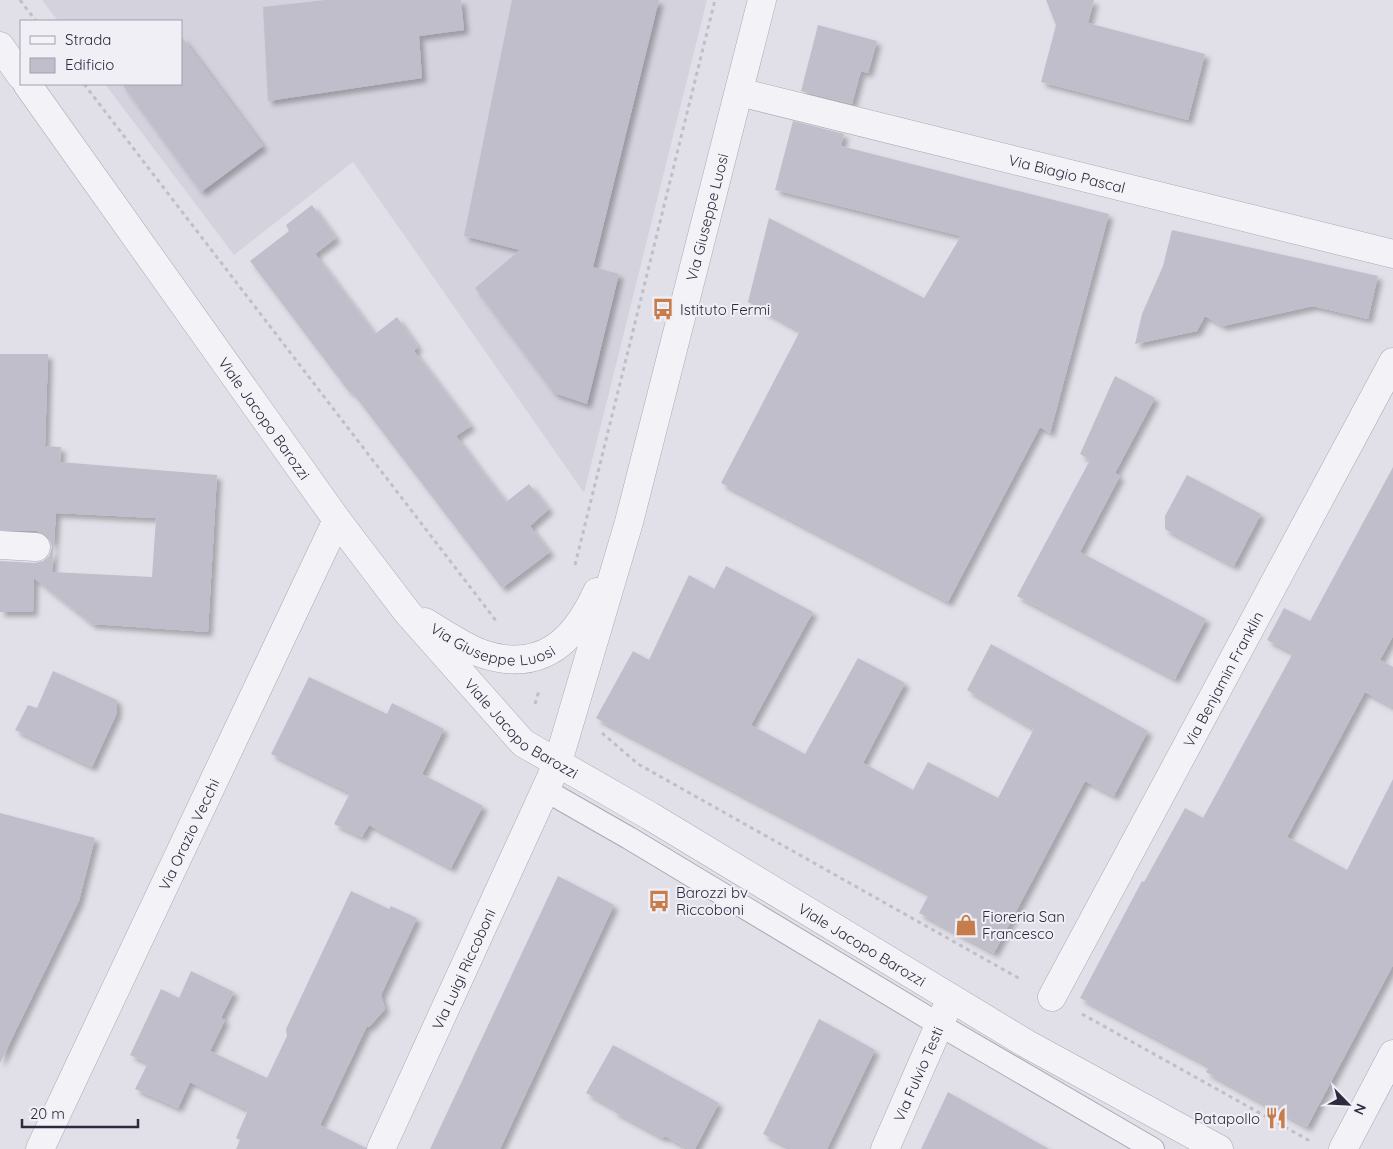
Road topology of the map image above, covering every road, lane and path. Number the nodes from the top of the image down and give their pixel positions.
1 (20, 0) edge
2 (715, 0) edge
3 (762, 0) edge
4 (35, 20) edge
5 (0, 46) edge
6 (20, 75) edge
7 (28, 85) edge
8 (85, 85) edge
9 (740, 92) junction
10 (1393, 254) edge
11 (1393, 362) edge
12 (337, 520) junction
13 (629, 522) junction
14 (0, 545) edge
15 (36, 547) dead end
16 (572, 574) dead end
17 (407, 612) junction
18 (504, 628) dead end
19 (551, 650) junction
20 (577, 697) junction
21 (523, 743) junction
22 (558, 762) junction
23 (545, 790) junction
24 (1052, 997) junction
25 (951, 998) junction
26 (940, 1025) junction
27 (1393, 1054) edge
28 (1316, 1144) dead end
29 (40, 1149) edge
30 (381, 1149) edge
31 (885, 1149) edge
32 (1154, 1149) edge
33 (1219, 1149) edge
34 (1343, 1149) edge

1 - 4 path
2 - 16 path
3 - 9 street, Via Giuseppe Luosi
5 - 6 street
7 - 12 street, Viale Jacopo Barozzi
8 - 18 path
9 - 10 street, Via Biagio Pascal
9 - 13 street, Via Giuseppe Luosi
11 - 24 street, Via Benjamin Franklin
12 - 17 street, Viale Jacopo Barozzi
12 - 29 street, Via Orazio Vecchi
13 - 19 street, Via Giuseppe Luosi
13 - 20 street, Via Giuseppe Luosi
14 - 15 street
17 - 19 street, Via Giuseppe Luosi
17 - 21 street, Viale Jacopo Barozzi
19 - 21 path
20 - 22 street, Via Giuseppe Luosi
20 - 24 path
21 - 22 street, Viale Jacopo Barozzi
22 - 23 street, Via Luigi Riccoboni
22 - 25 street, Viale Jacopo Barozzi
23 - 26 lane
23 - 30 street, Via Luigi Riccoboni
24 - 28 path
25 - 26 street, Via Fulvio Testi
25 - 33 street, Viale Jacopo Barozzi
26 - 31 street, Via Fulvio Testi
26 - 32 lane
27 - 34 street

